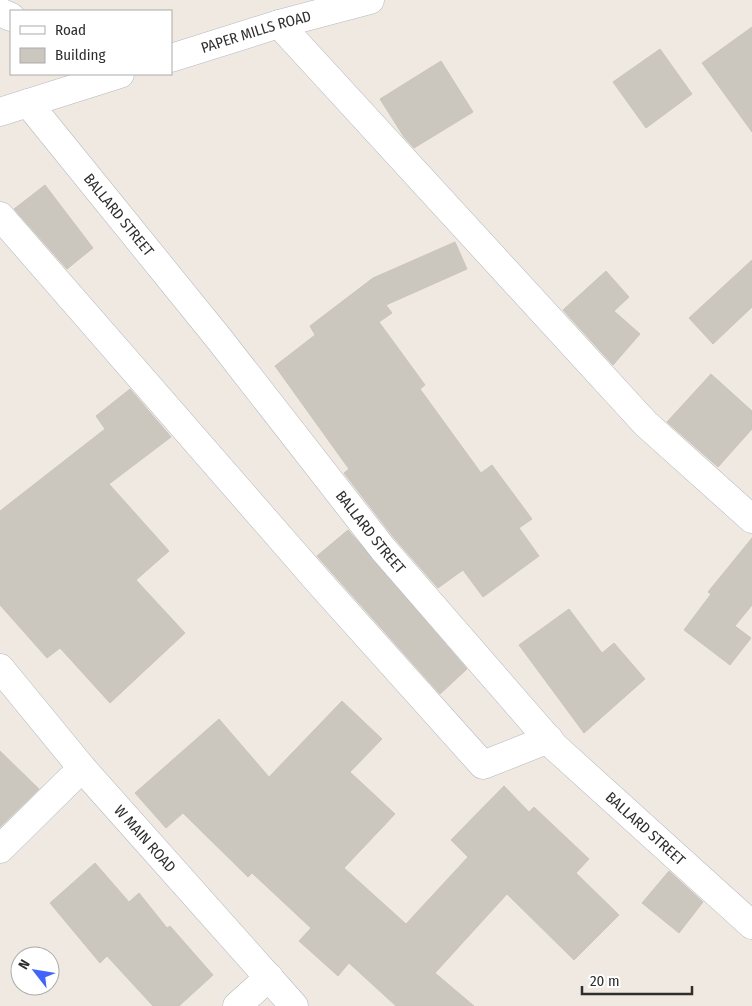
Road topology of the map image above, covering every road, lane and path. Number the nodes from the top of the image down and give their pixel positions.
1 (370, 0) edge
2 (279, 24) junction
3 (172, 58) edge
4 (117, 75) edge
5 (28, 103) junction
6 (0, 112) edge
7 (0, 216) edge
8 (752, 519) edge
9 (0, 668) edge
10 (549, 739) junction
11 (82, 768) junction
12 (0, 850) edge
13 (752, 924) edge
14 (269, 977) junction
15 (237, 1006) edge
16 (294, 1006) edge

1 - 2 street, PAPER MILLS ROAD
2 - 3 street, PAPER MILLS ROAD
2 - 8 street
4 - 5 street
5 - 6 street
5 - 10 street, BALLARD STREET
7 - 10 street
9 - 11 street, W MAIN ROAD
10 - 13 street, BALLARD STREET
11 - 12 street
11 - 14 street, W MAIN ROAD
14 - 15 street
14 - 16 street, W MAIN ROAD

